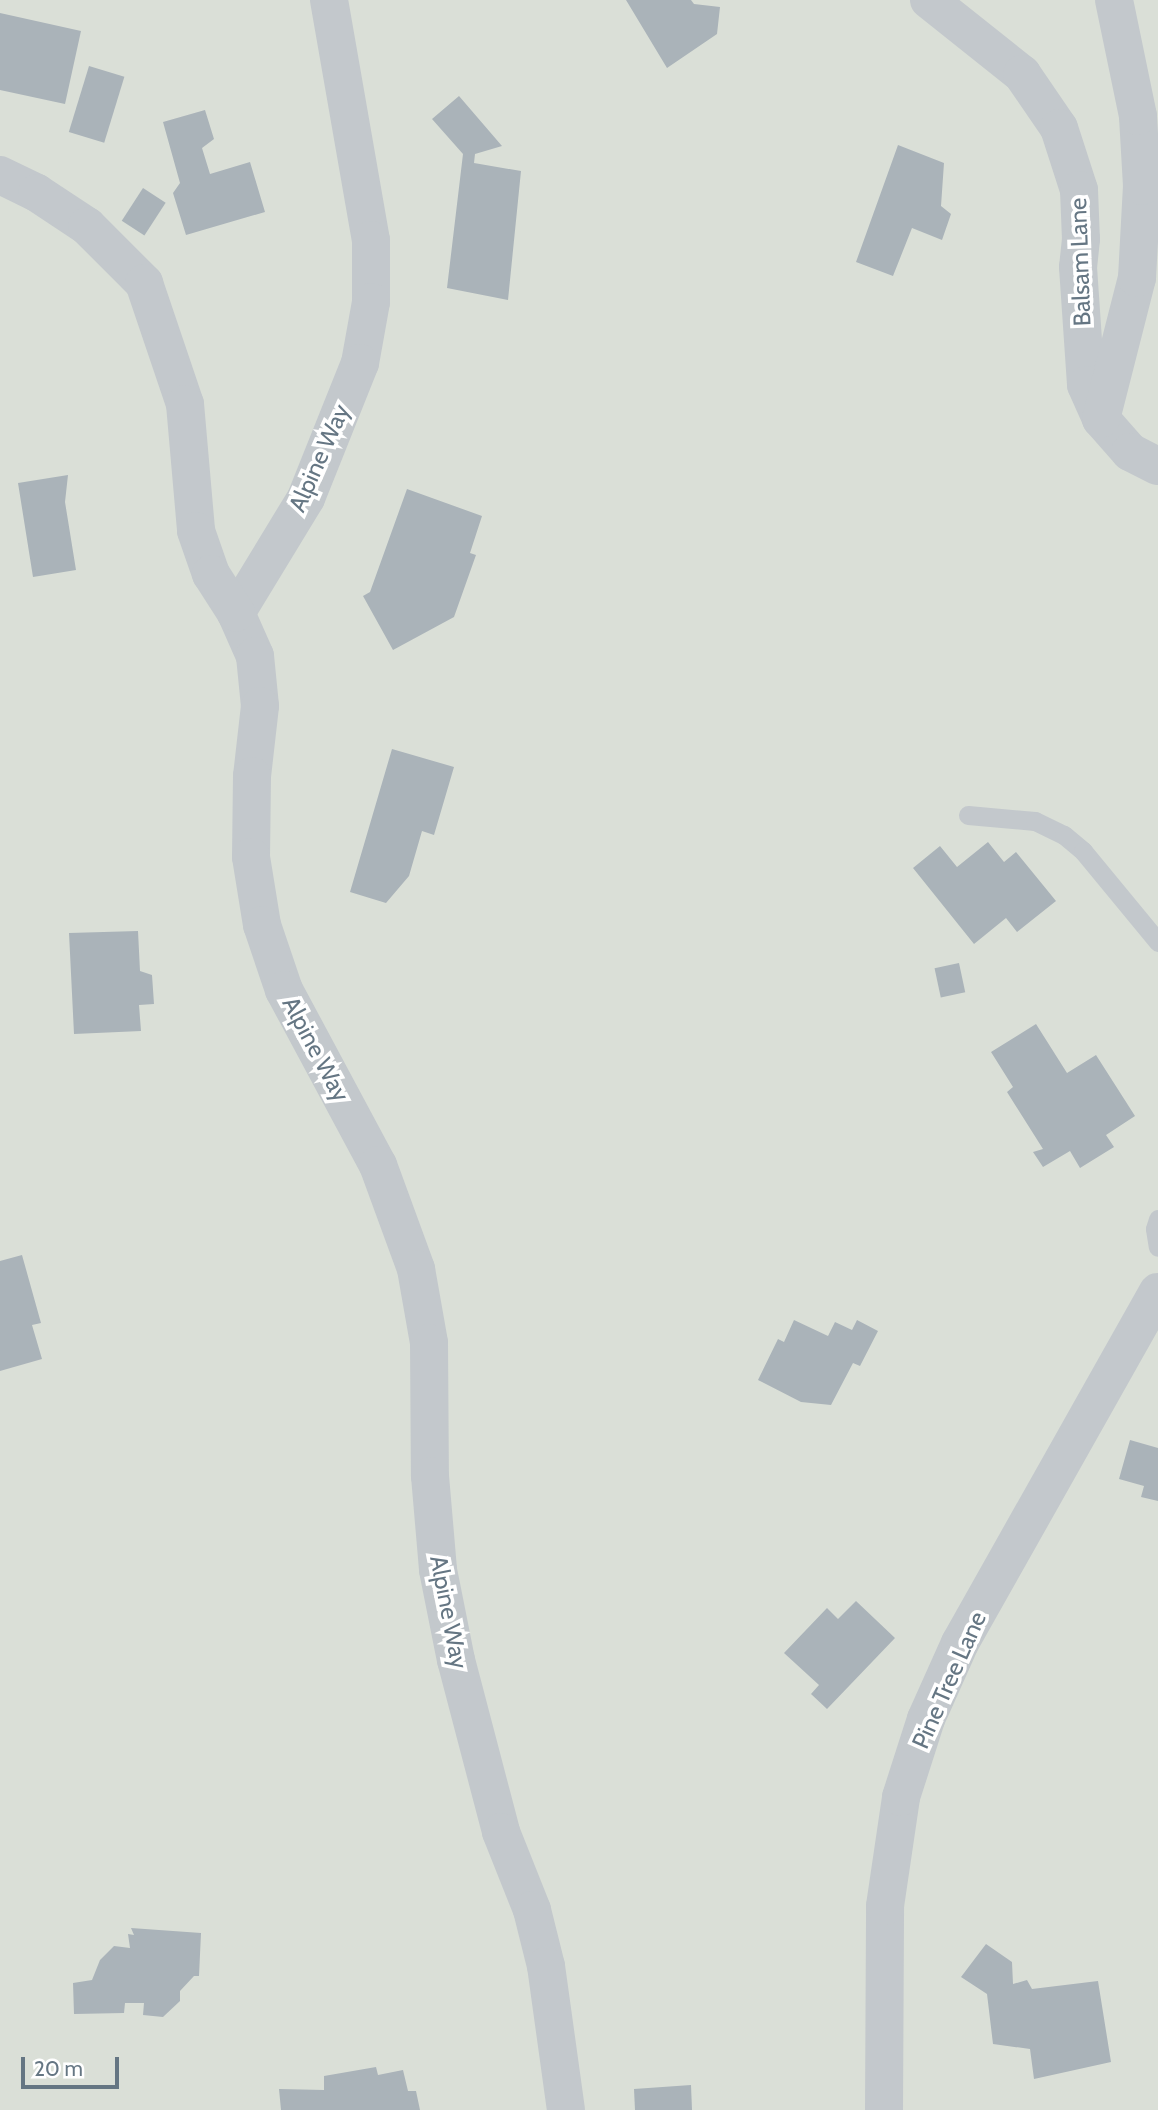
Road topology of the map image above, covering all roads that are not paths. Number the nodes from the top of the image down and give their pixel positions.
1 (329, 0) edge
2 (929, 0) edge
3 (1115, 0) edge
4 (0, 175) edge
5 (1101, 419) junction
6 (1158, 466) edge
7 (236, 613) junction
8 (968, 815) dead end
9 (1158, 942) edge
10 (1158, 1219) edge
11 (1158, 1247) edge
12 (1158, 1292) edge
13 (566, 2110) edge
14 (884, 2110) edge

1 - 7 street, Alpine Way
2 - 5 street, Balsam Lane
3 - 5 street
4 - 7 street
5 - 6 street, Balsam Lane
7 - 13 street, Alpine Way
8 - 9 lane
10 - 11 lane
12 - 14 street, Pine Tree Lane

